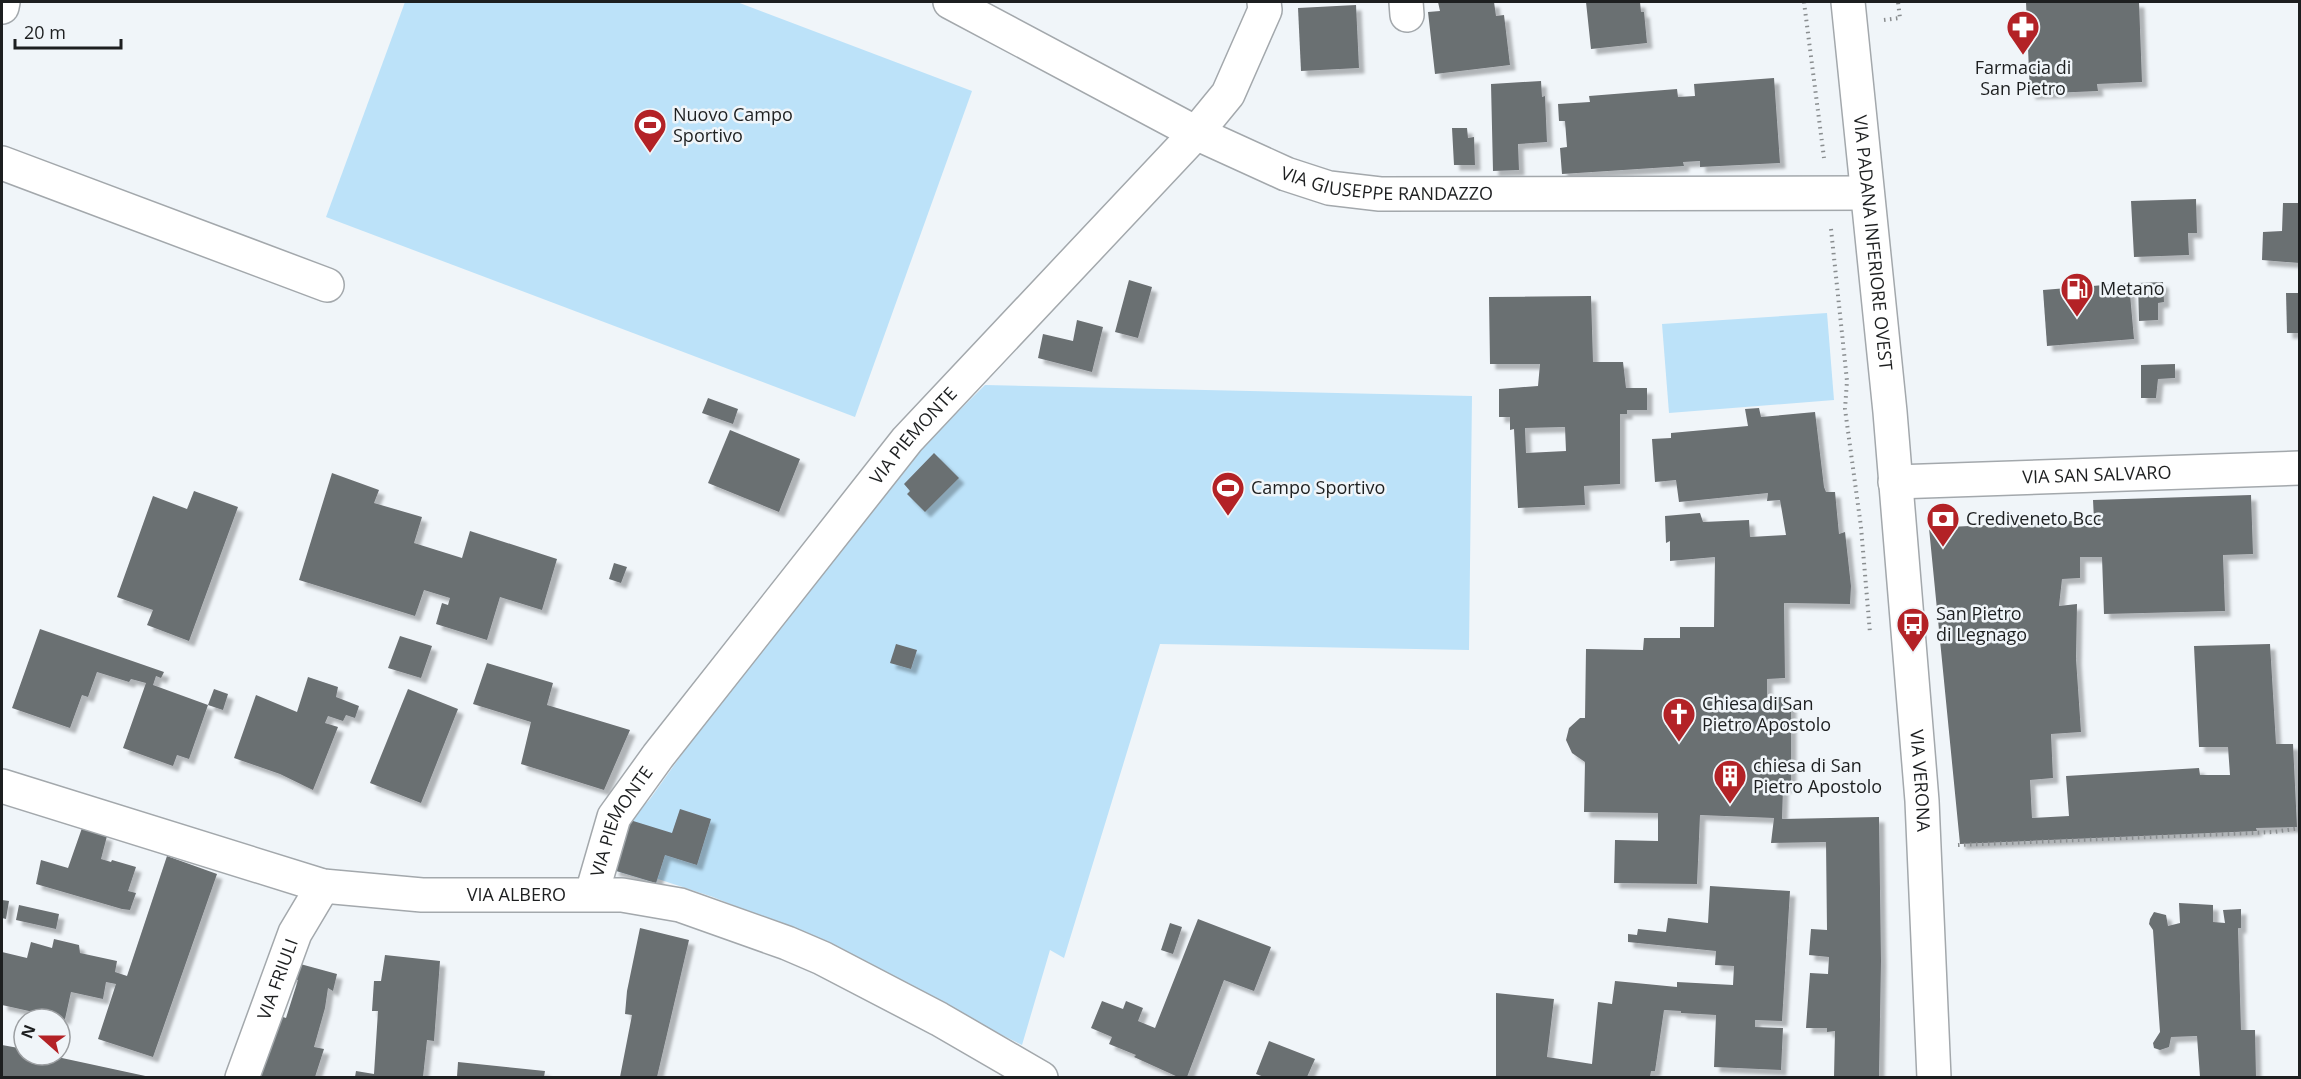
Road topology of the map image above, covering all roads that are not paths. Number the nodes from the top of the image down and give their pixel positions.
1 (3, 2) edge
2 (950, 2) edge
3 (1264, 2) edge
4 (1848, 2) edge
5 (2, 7) edge
6 (1196, 133) junction
7 (2, 163) edge
8 (1867, 193) junction
9 (327, 285) dead end
10 (2300, 468) edge
11 (1895, 482) junction
12 (2, 786) edge
13 (323, 886) junction
14 (592, 893) junction
15 (242, 1077) edge
16 (1041, 1077) edge
17 (1934, 1077) edge

1 - 5 street
2 - 6 street, VIA GIUSEPPE RANDAZZO
3 - 6 street, VIA PIEMONTE
4 - 8 street, VIA PADANA INFERIORE OVEST
6 - 8 street, VIA GIUSEPPE RANDAZZO
6 - 14 street, VIA PIEMONTE
7 - 9 street
8 - 11 street, VIA PADANA INFERIORE OVEST
10 - 11 street, VIA SAN SALVARO
11 - 17 street, VIA VERONA
12 - 13 street, VIA ALBERO
13 - 14 street, VIA ALBERO
13 - 15 street, VIA FRIULI
14 - 16 street, VIA ALBERO

